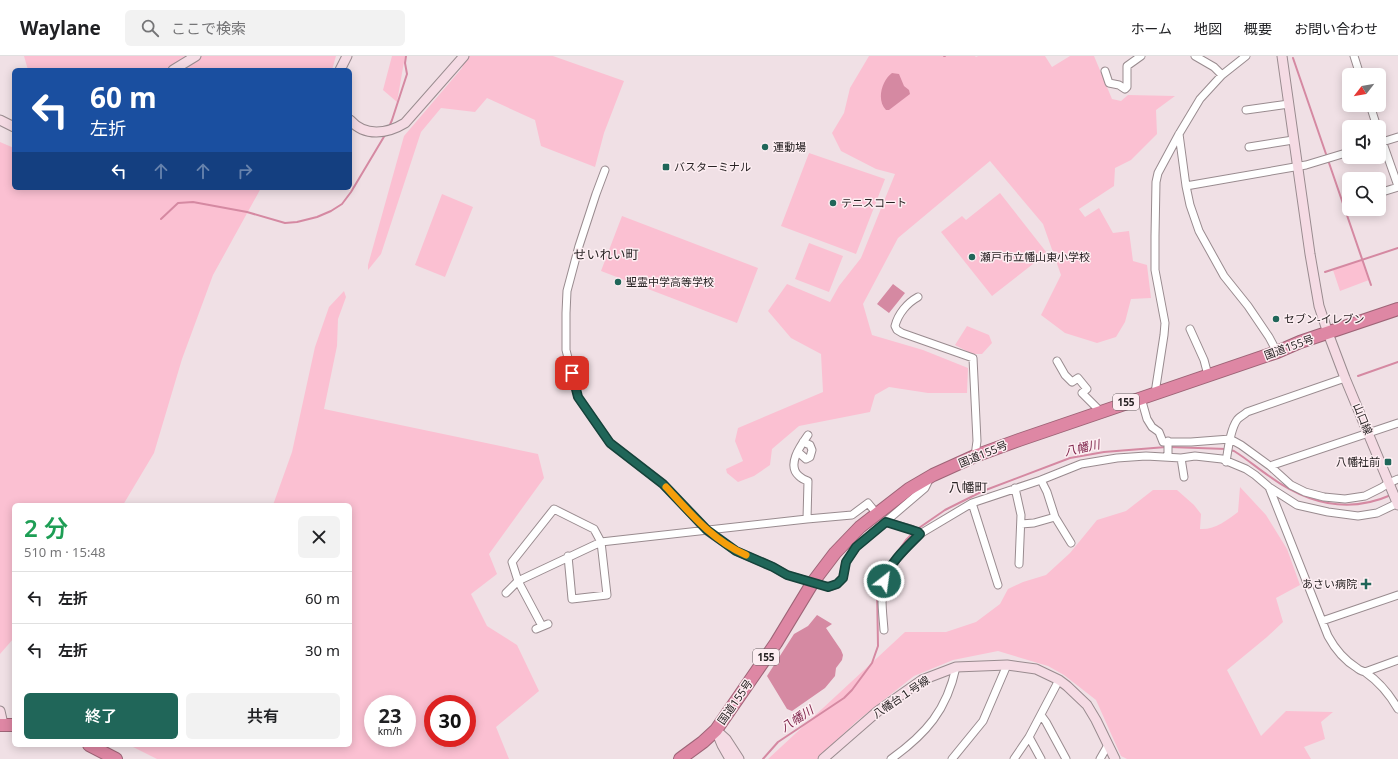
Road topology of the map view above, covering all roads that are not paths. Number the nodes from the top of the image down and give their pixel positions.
1 (196, 56) edge
2 (347, 56) edge
3 (464, 56) edge
4 (1141, 56) edge
5 (1195, 56) edge
6 (1246, 56) edge
7 (1282, 56) edge
8 (1354, 56) edge
9 (175, 68) edge
10 (341, 68) edge
11 (1358, 68) edge
12 (1105, 71) dead end
13 (1222, 75) junction
14 (1289, 104) junction
15 (1246, 110) dead end
16 (0, 120) edge
17 (352, 122) edge
18 (12, 126) edge
19 (1179, 134) junction
20 (1398, 136) edge
21 (1293, 140) junction
22 (1386, 140) edge
23 (1249, 147) dead end
24 (1342, 154) edge
25 (1386, 155) edge
26 (1297, 166) junction
27 (605, 170) dead end
28 (1186, 186) junction
29 (1398, 187) edge
30 (1386, 191) edge
31 (918, 297) dead end
32 (1398, 309) edge
33 (1190, 329) dead end
34 (1328, 333) junction
35 (1277, 352) junction
36 (1057, 361) dead end
37 (1208, 375) junction
38 (1346, 378) junction
39 (1155, 393) junction
40 (1140, 398) junction
41 (1100, 411) junction
42 (1398, 423) edge
43 (1368, 433) junction
44 (808, 435) dead end
45 (803, 442) junction
46 (1230, 442) junction
47 (1168, 443) junction
48 (798, 452) junction
49 (1168, 455) junction
50 (975, 456) junction
51 (1181, 458) junction
52 (1227, 458) junction
53 (1270, 466) junction
54 (1184, 477) dead end
55 (1041, 480) junction
56 (1393, 483) edge
57 (1269, 487) junction
58 (1015, 488) junction
59 (972, 503) junction
60 (1397, 503) edge
61 (1055, 516) junction
62 (882, 518) junction
63 (807, 519) junction
64 (1021, 524) junction
65 (707, 530) junction
66 (917, 532) junction
67 (601, 542) junction
68 (1071, 543) dead end
69 (568, 556) junction
70 (1018, 564) dead end
71 (518, 581) junction
72 (813, 582) junction
73 (998, 585) dead end
74 (506, 593) dead end
75 (1398, 595) edge
76 (1322, 621) junction
77 (542, 626) dead end
78 (884, 630) dead end
79 (1398, 660) edge
80 (1007, 665) junction
81 (956, 667) junction
82 (1365, 672) junction
83 (1059, 680) junction
84 (1398, 709) edge
85 (0, 711) edge
86 (1041, 715) junction
87 (6, 724) edge
88 (716, 730) junction
89 (1029, 737) junction
90 (1108, 745) junction
91 (93, 747) edge
92 (116, 759) edge
93 (682, 759) edge
94 (730, 759) edge
95 (739, 759) edge
96 (823, 759) edge
97 (891, 759) edge
98 (952, 759) edge
99 (1014, 759) edge
100 (1041, 759) edge
101 (1066, 759) edge
102 (1100, 759) edge
103 (1115, 759) edge

1 - 9 street
2 - 10 street
3 - 17 street
4 - 12 street
5 - 13 street
6 - 13 street
7 - 14 street, 山口線
8 - 11 street
13 - 19 street
14 - 15 street
14 - 21 street, 山口線
16 - 18 street
19 - 28 street
19 - 39 street
20 - 22 street
21 - 23 street
21 - 26 street, 山口線
24 - 26 street
25 - 29 street
26 - 28 street
26 - 34 street, 山口線
27 - 65 street
28 - 35 street
29 - 30 street
31 - 50 street
32 - 34 highway, 国道155号 / 155
33 - 37 street
34 - 35 highway, 国道155号 / 155
34 - 38 street, 山口線
35 - 37 highway, 国道155号 / 155
36 - 41 street
37 - 39 highway, 国道155号 / 155
38 - 43 street, 山口線
38 - 46 street
39 - 40 highway, 国道155号 / 155
40 - 41 highway, 国道155号 / 155
40 - 47 street
41 - 50 highway, 国道155号 / 155
42 - 43 street
43 - 53 street
43 - 56 street, 山口線
44 - 45 street
45 - 48 street
45 - 48 street
46 - 47 street
46 - 52 street
46 - 53 street
47 - 49 street
48 - 63 street
49 - 51 street
49 - 55 street
50 - 62 highway, 国道155号 / 155
51 - 52 street
51 - 54 street
52 - 57 street
53 - 56 street
55 - 58 street
55 - 61 street
56 - 60 street, 山口線
57 - 60 street
57 - 76 street
58 - 59 street
58 - 64 street
59 - 66 street
59 - 73 street
61 - 64 street
61 - 68 street
62 - 63 street
62 - 66 street
62 - 72 highway, 国道155号 / 155
62 - 72 street
63 - 65 street
64 - 70 street
65 - 67 street
65 - 72 street
66 - 78 street
67 - 69 street
67 - 69 street
67 - 71 street
69 - 71 street
71 - 74 street
71 - 77 street
72 - 88 highway, 国道155号 / 155
75 - 76 street
76 - 82 street
79 - 82 street
80 - 81 street, 八幡台１号線
80 - 83 street, 八幡台１号線
80 - 98 street
81 - 96 street, 八幡台１号線
81 - 97 street
82 - 84 street
83 - 86 street
83 - 90 street, 八幡台１号線
85 - 87 street
86 - 89 street
86 - 101 street
88 - 93 highway, 国道155号 / 155
88 - 94 street
88 - 95 street
89 - 99 street
89 - 100 street
90 - 102 street
90 - 103 street, 八幡台１号線
91 - 92 highway

